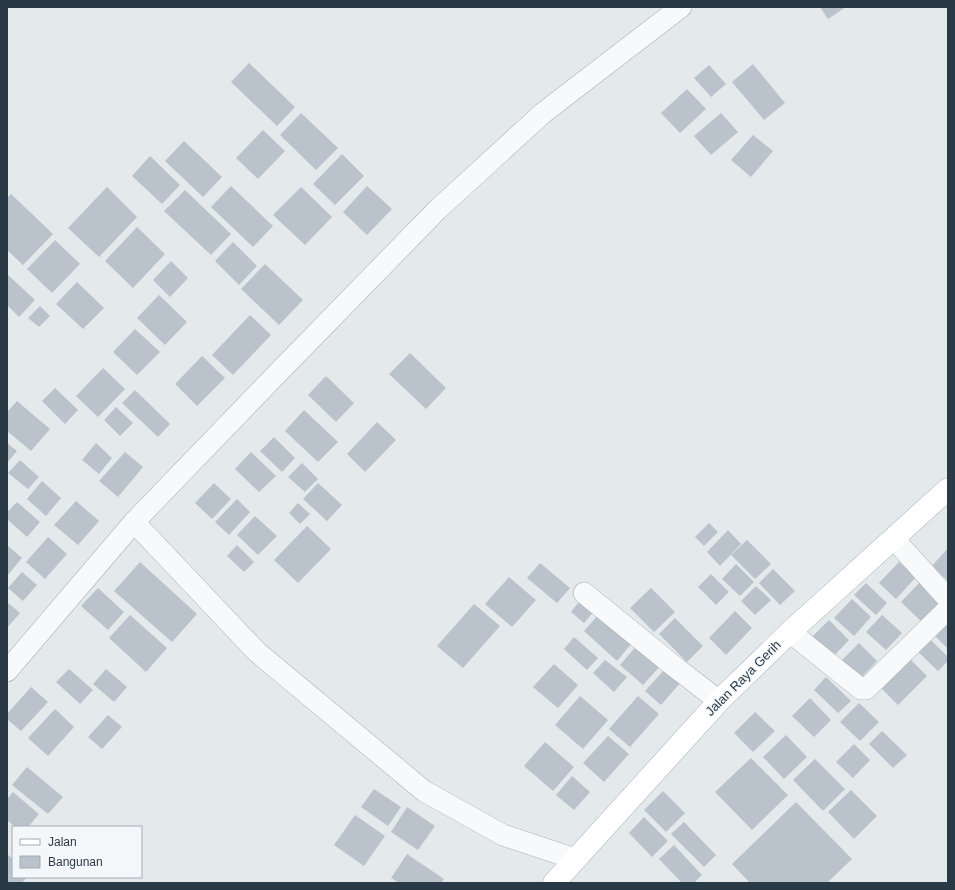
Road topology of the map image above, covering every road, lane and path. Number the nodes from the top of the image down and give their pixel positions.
1 (681, 7) edge
2 (948, 489) edge
3 (134, 522) junction
4 (894, 539) junction
5 (584, 593) dead end
6 (948, 599) edge
7 (948, 609) edge
8 (790, 632) junction
9 (7, 671) edge
10 (719, 701) junction
11 (575, 859) junction
12 (554, 883) edge

1 - 3 street
2 - 4 street, Jalan Raya Gerih
3 - 9 street
3 - 11 street
4 - 6 street
4 - 8 street, Jalan Raya Gerih
5 - 10 street
7 - 8 street
8 - 10 street, Jalan Raya Gerih
10 - 11 street, Jalan Raya Gerih
11 - 12 street, Jalan Raya Gerih

